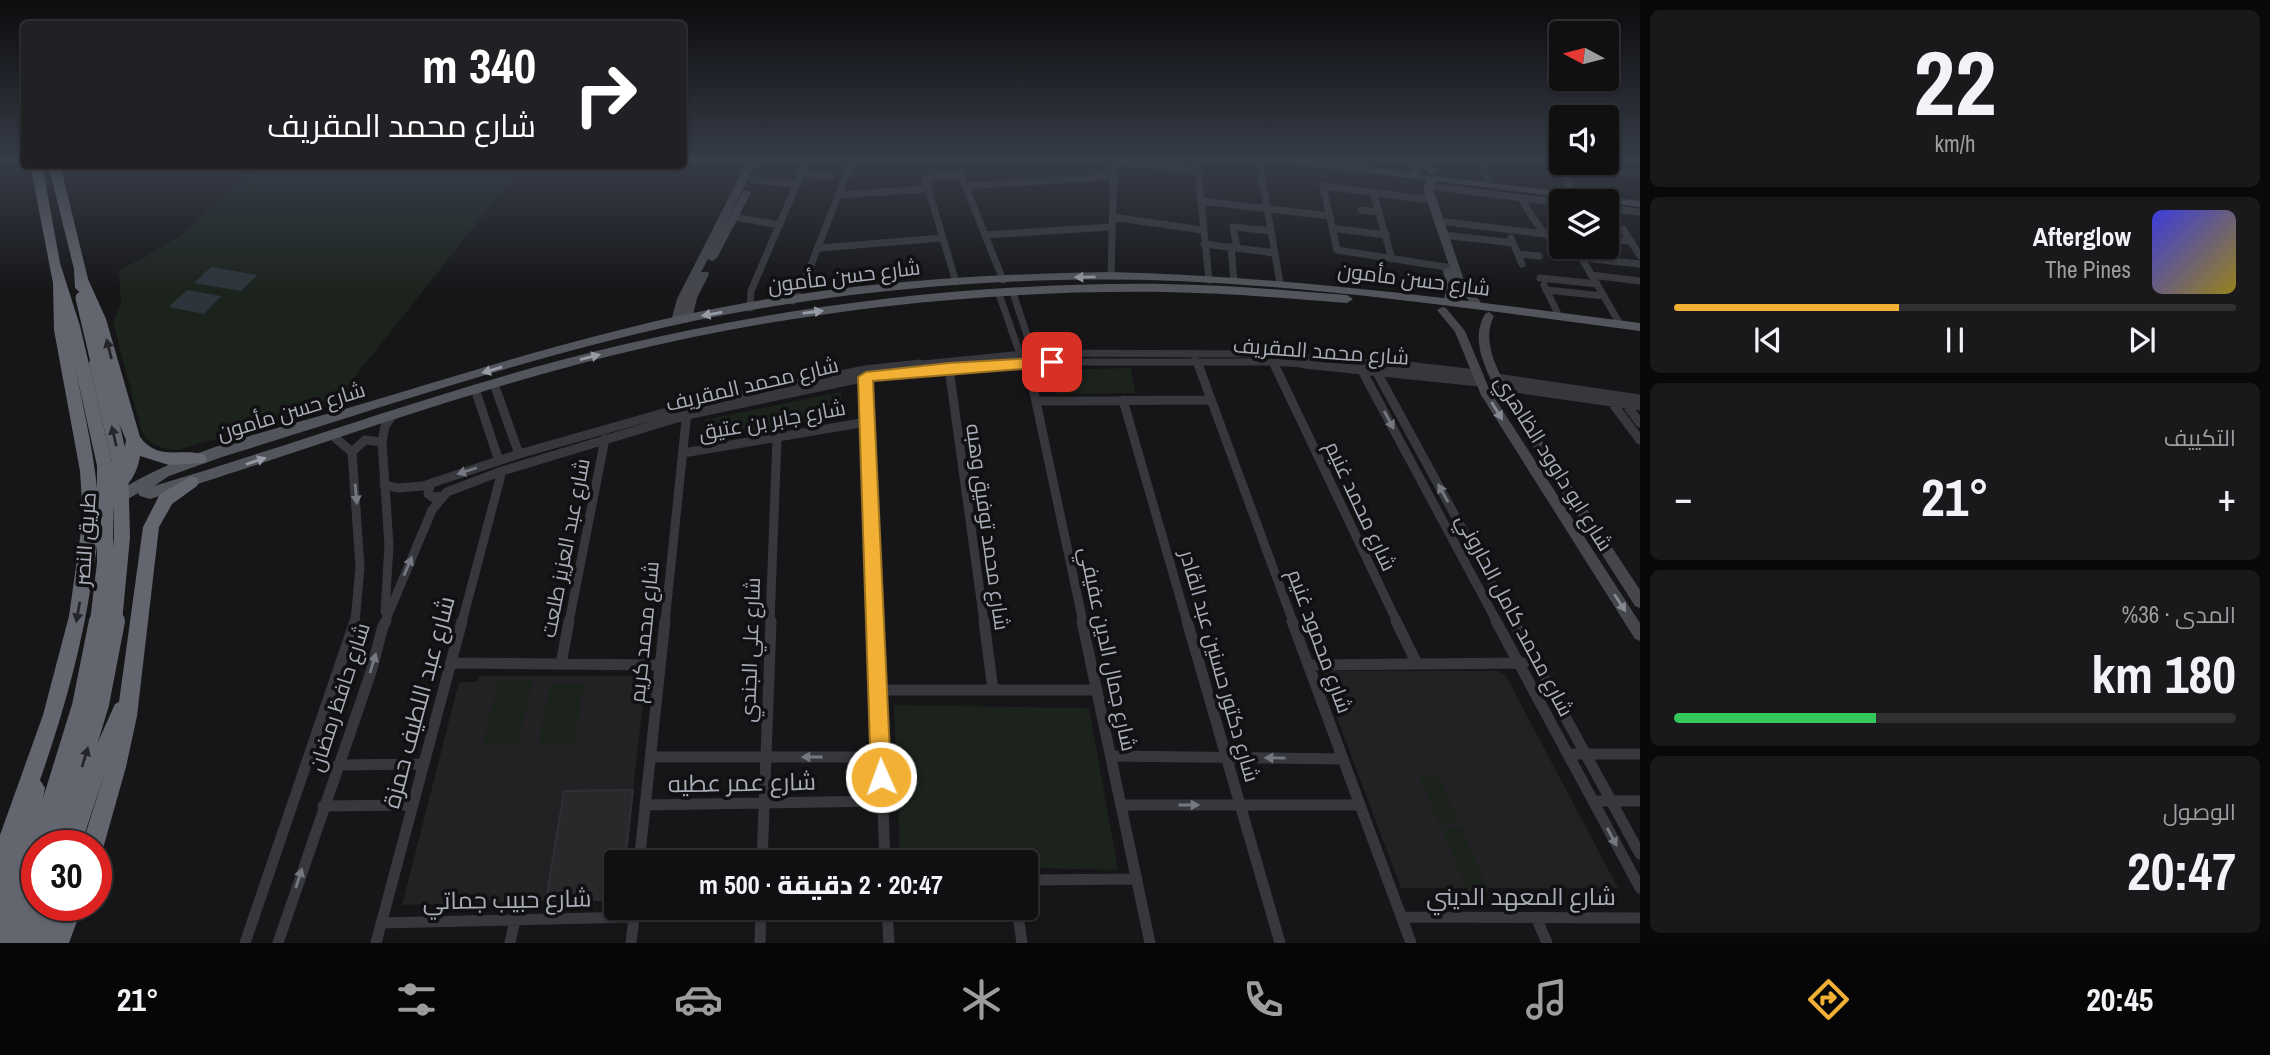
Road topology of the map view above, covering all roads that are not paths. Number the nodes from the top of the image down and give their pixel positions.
1 (44, 204) edge
2 (63, 204) edge
3 (731, 204) edge
4 (740, 204) edge
5 (789, 204) edge
6 (835, 204) edge
7 (932, 204) edge
8 (973, 204) edge
9 (1113, 204) edge
10 (1200, 204) edge
11 (1229, 204) edge
12 (1266, 204) edge
13 (1327, 204) edge
14 (1377, 204) edge
15 (1431, 204) edge
16 (1434, 204) edge
17 (1525, 204) edge
18 (1619, 206) edge
19 (1267, 208) junction
20 (1361, 210) dead end
21 (1379, 212) junction
22 (1640, 212) edge
23 (734, 216) junction
24 (1329, 216) junction
25 (1112, 217) junction
26 (1439, 220) junction
27 (780, 225) junction
28 (1111, 227) junction
29 (1332, 228) junction
30 (1623, 229) dead end
31 (1203, 230) junction
32 (1508, 230) junction
33 (1271, 231) junction
34 (1543, 234) junction
35 (985, 235) junction
36 (1385, 235) junction
37 (1443, 235) junction
38 (1549, 235) edge
39 (942, 238) junction
40 (1549, 239) edge
41 (1619, 240) edge
42 (1631, 241) junction
43 (1513, 243) junction
44 (1204, 244) junction
45 (1234, 247) junction
46 (819, 248) junction
47 (1275, 253) junction
48 (1518, 254) junction
49 (1539, 256) dead end
50 (1392, 259) junction
51 (1582, 259) edge
52 (1601, 259) edge
53 (1640, 263) edge
54 (1522, 264) dead end
55 (1446, 267) junction
56 (1591, 275) junction
57 (1111, 276) junction
58 (81, 279) junction
59 (1209, 279) junction
60 (1003, 280) junction
61 (1234, 280) junction
62 (1640, 281) edge
63 (60, 282) junction
64 (956, 282) junction
65 (1280, 283) junction
66 (1597, 284) junction
67 (908, 286) junction
68 (1457, 287) junction
69 (1546, 290) junction
70 (1013, 293) junction
71 (999, 294) junction
72 (1604, 296) junction
73 (961, 297) junction
74 (913, 300) junction
75 (75, 301) junction
76 (793, 301) junction
77 (1445, 306) junction
78 (1479, 306) junction
79 (750, 308) junction
80 (1489, 316) junction
81 (1559, 316) junction
82 (681, 320) junction
83 (1620, 324) junction
84 (1640, 327) edge
85 (1640, 337) edge
86 (1465, 340) junction
87 (1485, 342) junction
88 (1027, 357) junction
89 (1195, 357) junction
90 (1273, 362) junction
91 (1359, 364) junction
92 (1373, 366) junction
93 (949, 368) junction
94 (866, 374) junction
95 (1478, 378) junction
96 (1498, 382) junction
97 (494, 384) junction
98 (475, 389) junction
99 (1615, 399) junction
100 (1640, 399) edge
101 (1211, 400) junction
102 (1037, 401) junction
103 (1123, 401) junction
104 (1626, 404) junction
105 (1640, 406) edge
106 (687, 410) junction
107 (392, 416) junction
108 (867, 422) junction
109 (1640, 423) edge
110 (332, 435) junction
111 (777, 438) junction
112 (605, 439) junction
113 (1640, 440) edge
114 (133, 441) junction
115 (382, 442) junction
116 (352, 452) junction
117 (683, 453) junction
118 (519, 454) junction
119 (199, 459) junction
120 (500, 466) junction
121 (168, 471) junction
122 (191, 482) junction
123 (430, 484) junction
124 (384, 485) junction
125 (89, 494) junction
126 (443, 496) junction
127 (1551, 496) junction
128 (1570, 496) junction
129 (90, 523) junction
130 (150, 533) junction
131 (88, 550) junction
132 (1640, 602) edge
133 (382, 629) junction
134 (1640, 635) edge
135 (451, 663) junction
136 (1519, 663) junction
137 (1536, 663) junction
138 (561, 664) junction
139 (1416, 664) junction
140 (660, 665) junction
141 (1308, 665) junction
142 (878, 690) junction
143 (993, 690) junction
144 (1097, 690) junction
145 (130, 692) junction
146 (1568, 754) junction
147 (1586, 754) junction
148 (1640, 754) edge
149 (1111, 756) junction
150 (650, 757) junction
151 (766, 757) junction
152 (880, 757) junction
153 (1227, 757) junction
154 (1343, 758) junction
155 (38, 762) junction
156 (424, 764) junction
157 (338, 765) junction
158 (882, 801) junction
159 (1593, 801) junction
160 (1611, 801) junction
161 (1640, 801) edge
162 (764, 803) junction
163 (1121, 804) junction
164 (412, 805) junction
165 (645, 805) junction
166 (1240, 805) junction
167 (1360, 805) junction
168 (323, 806) junction
169 (44, 830) edge
170 (61, 830) edge
171 (77, 830) edge
172 (97, 830) edge
173 (640, 850) edge
174 (762, 850) edge
175 (884, 850) edge
176 (1640, 853) edge
177 (0, 864) edge
178 (1136, 879) junction
179 (1038, 880) edge
180 (1640, 888) edge
181 (21, 892) edge
182 (0, 903) edge
183 (604, 915) edge
184 (1402, 917) junction
185 (1535, 917) junction
186 (1640, 918) edge
187 (515, 920) junction
188 (633, 920) edge
189 (761, 920) edge
190 (888, 920) edge
191 (1019, 920) edge
192 (28, 921) edge
193 (46, 921) edge
194 (66, 921) edge
195 (381, 923) junction
196 (1, 943) edge
197 (19, 943) edge
198 (38, 943) edge
199 (58, 943) edge
200 (245, 943) edge
201 (278, 943) edge
202 (376, 943) edge
203 (510, 943) edge
204 (631, 943) edge
205 (760, 943) edge
206 (889, 943) edge
207 (1022, 943) edge
208 (1150, 943) edge
209 (1280, 943) edge
210 (1411, 943) edge
211 (1547, 943) edge

1 - 63 highway, طريق النصر
2 - 58 highway
3 - 82 main road
4 - 23 street
5 - 27 street
6 - 46 street
7 - 39 street
8 - 35 street
9 - 25 street
10 - 31 street
11 - 19 street
12 - 19 street
13 - 24 street
14 - 21 street
15 - 55 street
16 - 26 street
17 - 34 street
18 - 22 street
19 - 24 street
19 - 33 street
20 - 21 street
21 - 36 street
23 - 27 street
23 - 82 street
24 - 29 street
25 - 28 street
25 - 31 street
26 - 32 street
26 - 37 street
27 - 79 street
28 - 35 street
28 - 57 street
29 - 36 street
29 - 50 street
30 - 42 street
31 - 44 street
32 - 34 street
32 - 43 street
33 - 45 street
33 - 47 street
34 - 38 street
34 - 40 street
35 - 60 street
36 - 50 street
37 - 43 street
37 - 68 street
39 - 46 street
39 - 64 street
41 - 42 street
42 - 53 street
43 - 48 street
44 - 45 street
44 - 59 street
45 - 47 street
45 - 61 street
46 - 76 street
47 - 65 street
48 - 49 street
48 - 54 street
50 - 55 street
51 - 56 street
52 - 53 street
55 - 68 street
56 - 62 street
56 - 66 street
57 - 59 main road, شارع حسن مأمون
57 -> 60 main road, شارع حسن مأمون
58 - 75 highway
114 -> 58 highway
59 - 61 main road, شارع حسن مأمون
60 - 64 main road, شارع حسن مأمون
61 - 65 main road, شارع حسن مأمون
63 - 75 highway
63 - 125 highway, طريق النصر
64 - 67 main road, شارع حسن مأمون
64 - 73 main road
65 - 77 main road, شارع حسن مأمون
66 - 69 street
66 - 72 street
67 - 74 main road
67 - 76 main road, شارع حسن مأمون
68 - 77 street
68 - 78 street
69 - 72 street
69 - 81 street
70 - 71 main road, شارع حسن مأمون
70 - 77 main road, شارع حسن مأمون
70 - 88 street, شارع جمال الدين عفيفي
71 - 73 main road, شارع حسن مأمون
71 - 88 street, شارع جمال الدين عفيفي
72 - 83 street
73 - 74 main road, شارع حسن مأمون
97 -> 74 main road, شارع حسن مأمون
75 - 169 highway, bridge
170 -> 75 highway, bridge
76 - 79 main road, شارع حسن مأمون
77 - 78 main road, شارع حسن مأمون
77 - 80 main road, شارع حسن مأمون
77 - 86 street, شارع ابو داوود الظاهري
78 - 81 main road, شارع حسن مأمون
79 -> 82 main road, شارع حسن مأمون
80 - 85 main road, شارع حسن مأمون
80 - 87 street, شارع ابو داوود الظاهري
81 - 83 main road, شارع حسن مأمون
82 -> 119 main road, شارع حسن مأمون
83 - 84 main road, شارع حسن مأمون
86 - 87 street
86 - 95 street, شارع ابو داوود الظاهري
87 - 96 street, شارع ابو داوود الظاهري
88 - 89 street, شارع محمد المقريف
88 - 93 street, شارع محمد المقريف
88 - 94 street, شارع محمد المقريف
88 - 102 street, شارع جمال الدين عفيفي
89 - 90 street, شارع محمد المقريف
89 - 91 street, شارع محمد المقريف
89 - 101 street, شارع محمود غنيم
90 - 91 street, شارع محمد المقريف
90 - 139 street, شارع محمد غنيم
91 - 92 street, شارع محمد المقريف
91 -> 136 street, شارع محمد كامل الحاروني
92 - 95 street, شارع محمد المقريف
137 -> 92 street, شارع محمد كامل الحاروني
93 - 94 street, شارع محمد المقريف
93 - 143 street, شارع محمد توفيق وهبه
94 - 106 street, شارع محمد المقريف
94 - 108 street
95 -> 127 street, شارع ابو داوود الظاهري
96 - 99 street
96 - 99 street
96 - 128 street, شارع ابو داوود الظاهري
97 - 98 main road, شارع حسن مأمون
97 - 118 street
98 - 107 main road, شارع حسن مأمون
98 - 120 street
99 - 100 street
99 - 104 street
99 - 113 street
101 - 103 street
101 - 141 street, شارع محمود غنيم
102 - 103 street
102 - 144 street, شارع جمال الدين عفيفي
103 - 153 street, شارع دكتور حسنين عبد القادر
104 - 105 street
104 - 109 street
106 - 112 street, شارع محمد المقريف
106 - 117 street, شارع محمد كريم
106 - 118 street, شارع محمد المقريف
107 - 110 main road, شارع حسن مأمون
107 - 115 street, شارع حافظ رمضان
108 - 111 street, شارع جابر بن عتيق
108 - 142 street
110 - 116 street
122 -> 110 main road, شارع حسن مأمون
111 - 117 street, شارع جابر بن عتيق
111 - 151 street, شارع علي الجندي
112 - 120 street, شارع محمد المقريف
112 - 138 street, شارع عبد العزيز طلعت
114 - 119 highway
114 - 125 highway
115 - 116 street
115 - 124 street, شارع حافظ رمضان
116 -> 200 street, شارع حافظ رمضان
117 - 140 street, شارع محمد كريم
118 - 120 street, شارع محمد المقريف
119 - 121 main road, شارع حسن مأمون
120 -> 123 street, شارع محمد المقريف
120 - 126 street, شارع محمد المقريف
120 - 135 street, شارع عبد اللطيف حمزة
121 - 122 main road, شارع حسن مأمون
121 - 129 main road, شارع حسن مأمون
122 - 130 highway
123 - 124 street, شارع محمد المقريف
123 - 126 street
124 - 133 street, شارع حافظ رمضان
125 - 129 highway, طريق النصر
133 -> 126 street
127 - 128 street
127 -> 134 street, شارع ابو داوود الظاهري
128 - 132 street, شارع ابو داوود الظاهري
129 - 131 highway, طريق النصر
130 - 131 highway
130 - 145 highway
131 -> 155 highway, طريق النصر
157 -> 133 street, شارع حافظ رمضان
135 - 138 street
135 - 156 street, شارع عبد اللطيف حمزة
136 - 137 street
136 - 139 street
136 - 146 street, شارع محمد كامل الحاروني
137 - 147 street, شارع محمد كامل الحاروني
138 - 140 street
139 - 141 street
140 - 150 street, شارع محمد كريم
141 - 154 street, شارع محمود غنيم
142 - 143 street
142 - 152 street
143 - 144 street
144 - 149 street, شارع جمال الدين عفيفي
145 - 171 highway
145 - 172 highway
146 - 147 street
146 - 159 street, شارع محمد كامل الحاروني
147 - 148 street
147 - 160 street, شارع محمد كامل الحاروني
149 - 153 street
149 - 163 street, شارع جمال الدين عفيفي
150 - 151 street, شارع عمر عطيه
150 - 165 street, شارع محمد كريم
152 -> 151 street, شارع عمر عطيه
151 - 162 street, شارع علي الجندي
152 - 158 street
154 -> 153 street
153 - 166 street, شارع دكتور حسنين عبد القادر
154 - 167 street, شارع محمود غنيم
155 - 177 highway, طريق النصر
155 - 182 highway
156 - 157 street
156 - 164 street, شارع عبد اللطيف حمزة
157 - 168 street, شارع حافظ رمضان
158 - 162 street, شارع عمر عطيه
158 - 175 street
159 - 160 street
159 -> 180 street, شارع محمد كامل الحاروني
160 - 161 street
160 - 176 street, شارع محمد كامل الحاروني
162 - 165 street, شارع عمر عطيه
162 - 174 street, شارع علي الجندي
163 -> 166 street
163 - 178 street, شارع جمال الدين عفيفي
164 - 168 street
164 - 195 street, شارع عبد اللطيف حمزة
165 - 173 street, شارع محمد كريم
166 - 167 street
166 - 209 street, شارع دكتور حسنين عبد القادر
167 - 184 street, شارع محمود غنيم
201 -> 168 street, شارع حافظ رمضان
178 - 179 street
178 - 208 street, شارع جمال الدين عفيفي
181 - 196 highway
183 - 187 street, شارع حبيب جماتي
184 - 185 street, شارع المعهد الديني
184 - 210 street, شارع محمود غنيم
185 - 186 street, شارع المعهد الديني
185 - 211 street
187 - 195 street, شارع حبيب جماتي
187 - 203 street
188 - 204 street
189 - 205 street
190 - 206 street
191 - 207 street
192 - 197 highway
193 - 198 highway
194 - 199 highway
195 - 202 street, شارع عبد اللطيف حمزة

